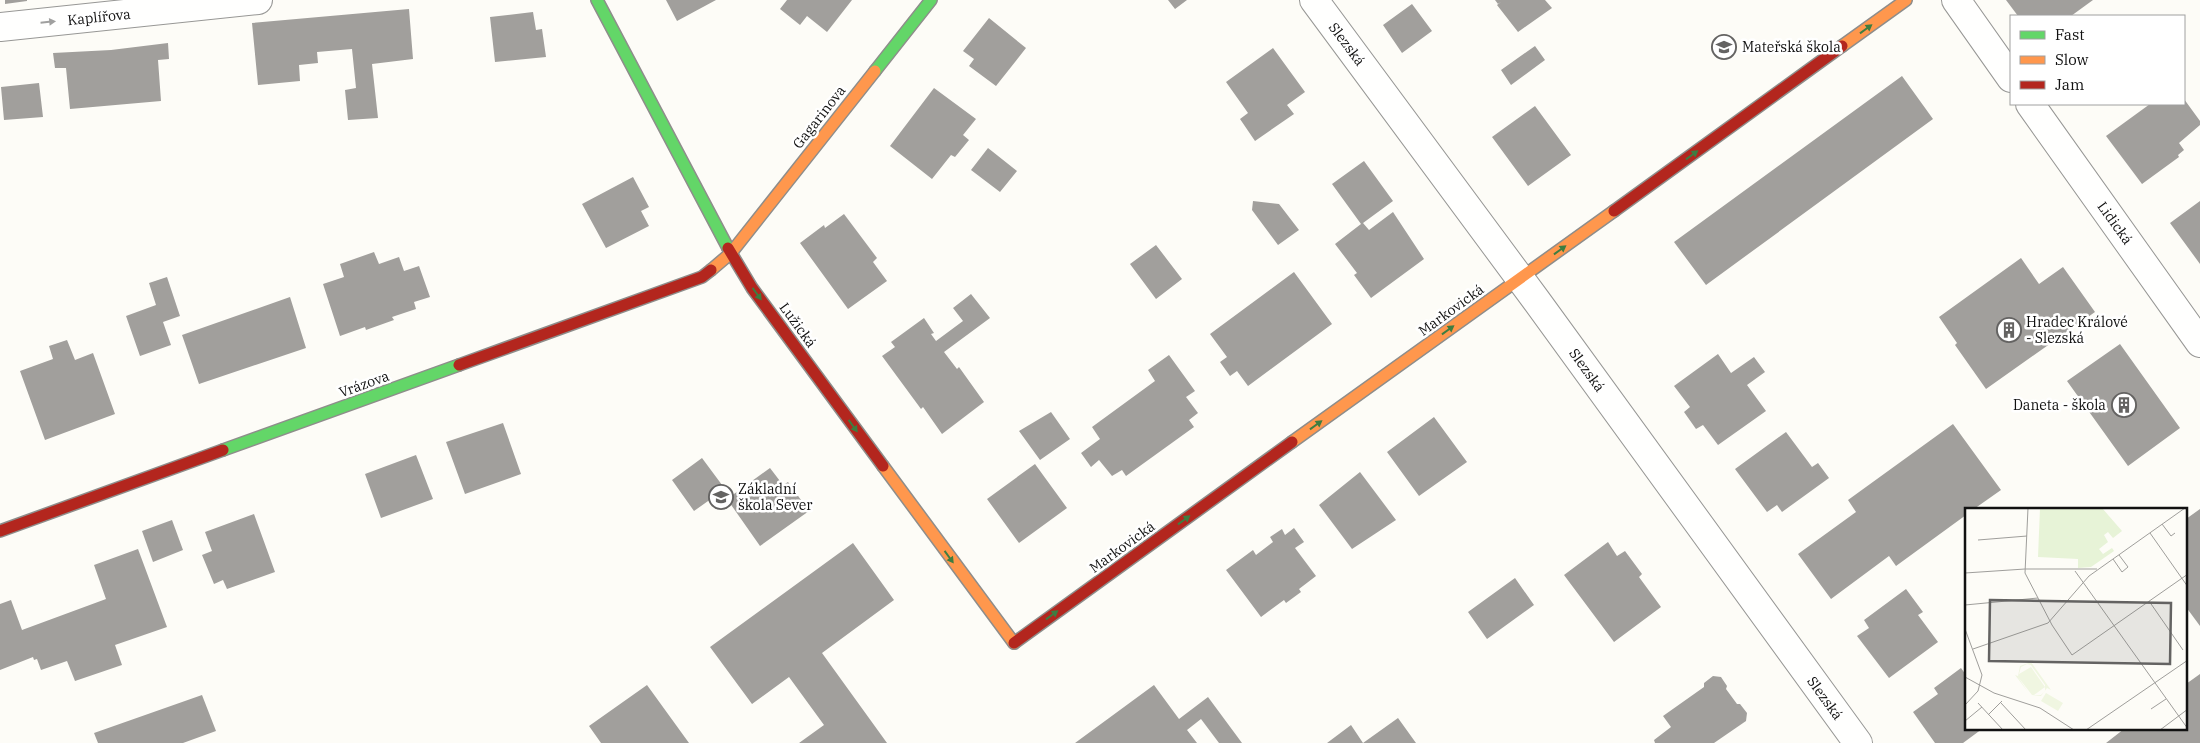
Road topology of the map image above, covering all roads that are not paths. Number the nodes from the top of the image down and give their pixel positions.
1 (258, 0) edge
2 (597, 0) edge
3 (931, 0) edge
4 (1314, 0) edge
5 (1906, 0) edge
6 (1956, 0) edge
7 (0, 27) edge
8 (2010, 77) edge
9 (2031, 105) edge
10 (731, 253) junction
11 (1520, 278) junction
12 (2200, 342) edge
13 (0, 531) edge
14 (1013, 644) joint
15 (1858, 743) edge

7 -> 1 street, Kaplířova
2 - 10 street, Lužická
3 - 10 street, Gagarinova
4 - 11 street, Slezská
11 -> 5 street, Markovická
6 - 8 street
9 - 12 street, Lidická
10 - 13 street, Vrázova
10 -> 14 street, Lužická
14 -> 11 street, Markovická
11 - 15 street, Slezská

